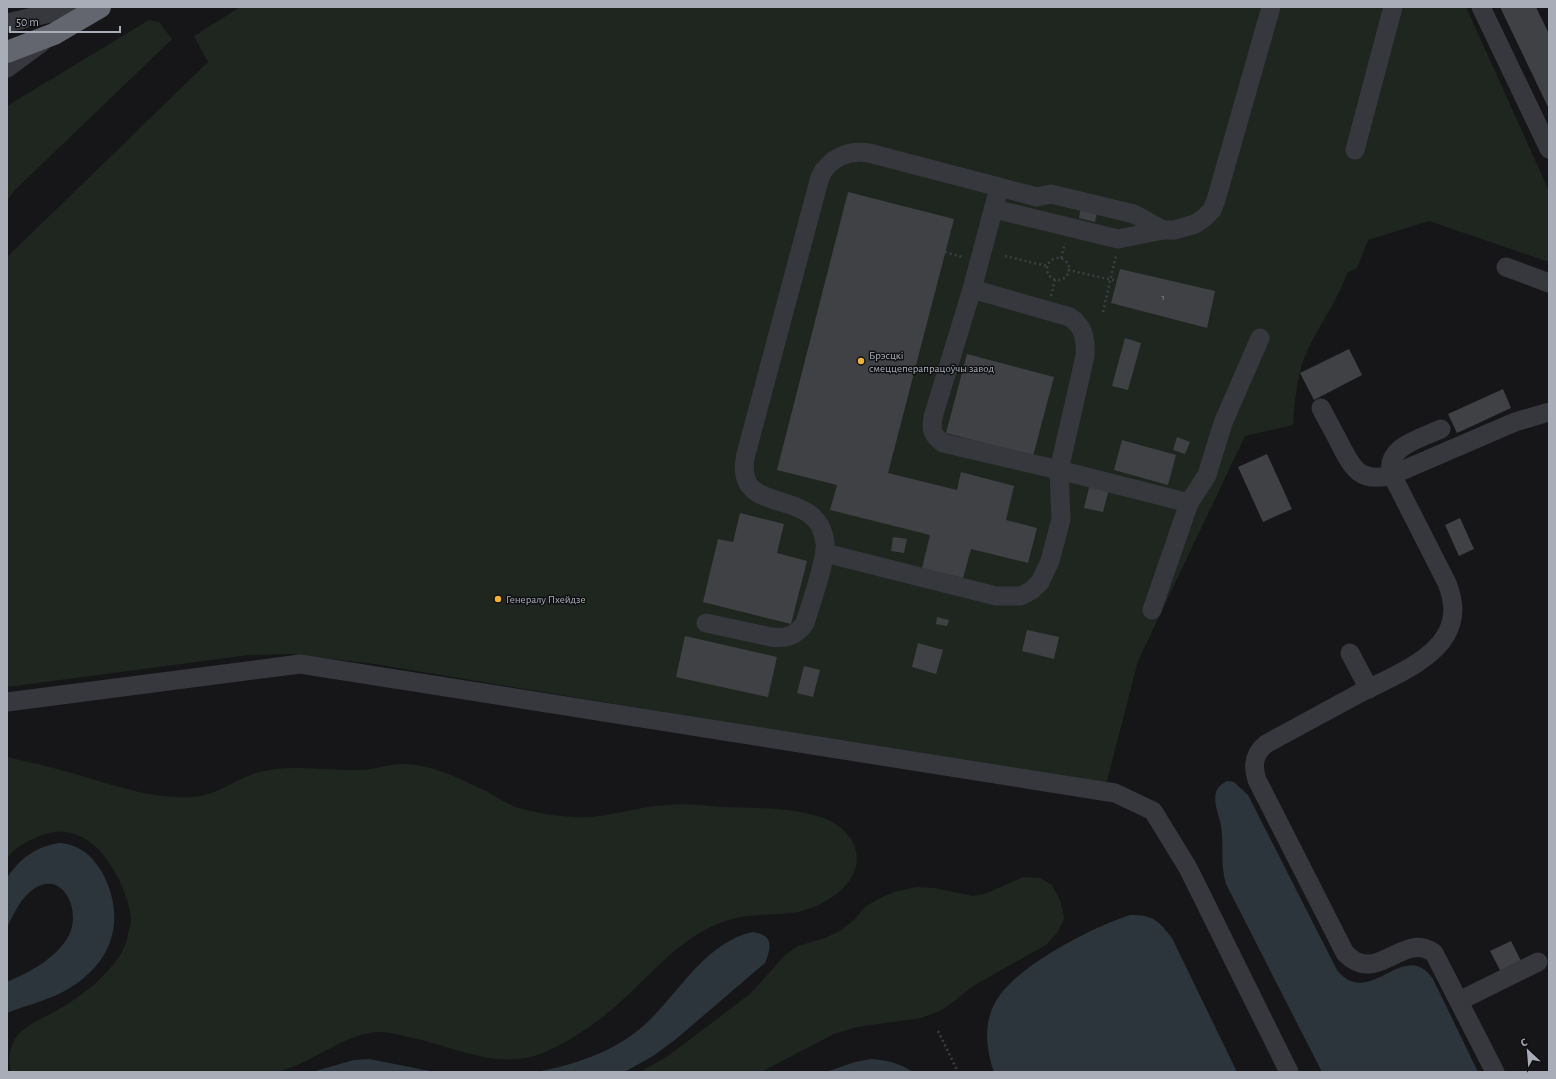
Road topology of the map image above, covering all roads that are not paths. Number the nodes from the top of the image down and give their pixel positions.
1 (76, 7) edge
2 (100, 7) edge
3 (1271, 7) edge
4 (1393, 7) edge
5 (1481, 7) edge
6 (7, 23) edge
7 (54, 34) junction
8 (7, 48) edge
9 (7, 52) edge
10 (7, 64) edge
11 (7, 68) edge
12 (1549, 149) edge
13 (1355, 150) dead end
14 (999, 188) junction
15 (994, 209) junction
16 (1163, 230) junction
17 (1506, 267) dead end
18 (1549, 283) edge
19 (972, 288) junction
20 (1260, 338) dead end
21 (1321, 408) dead end
22 (1549, 412) edge
23 (1442, 429) dead end
24 (1059, 470) junction
25 (1392, 475) junction
26 (1188, 503) junction
27 (825, 553) junction
28 (1152, 610) dead end
29 (706, 623) dead end
30 (1350, 653) dead end
31 (1369, 689) junction
32 (7, 702) edge
33 (1538, 962) dead end
34 (1460, 1001) junction
35 (1289, 1072) edge
36 (1495, 1072) edge

1 - 6 lane
2 - 7 highway
3 - 16 lane
4 - 13 lane
5 - 12 lane
7 - 8 lane
7 - 9 highway
7 - 10 lane
7 - 11 lane
14 - 15 lane
14 - 16 lane
14 - 27 lane
15 - 16 lane
15 - 19 lane
17 - 18 lane
19 - 24 lane
19 - 24 lane
20 - 26 lane
21 - 25 lane
22 - 25 lane
23 - 25 lane
24 - 26 lane
24 - 27 lane
25 - 31 lane
26 - 28 lane
27 - 29 lane
30 - 31 lane
31 - 34 lane
32 - 35 lane
33 - 34 lane
34 - 36 lane

